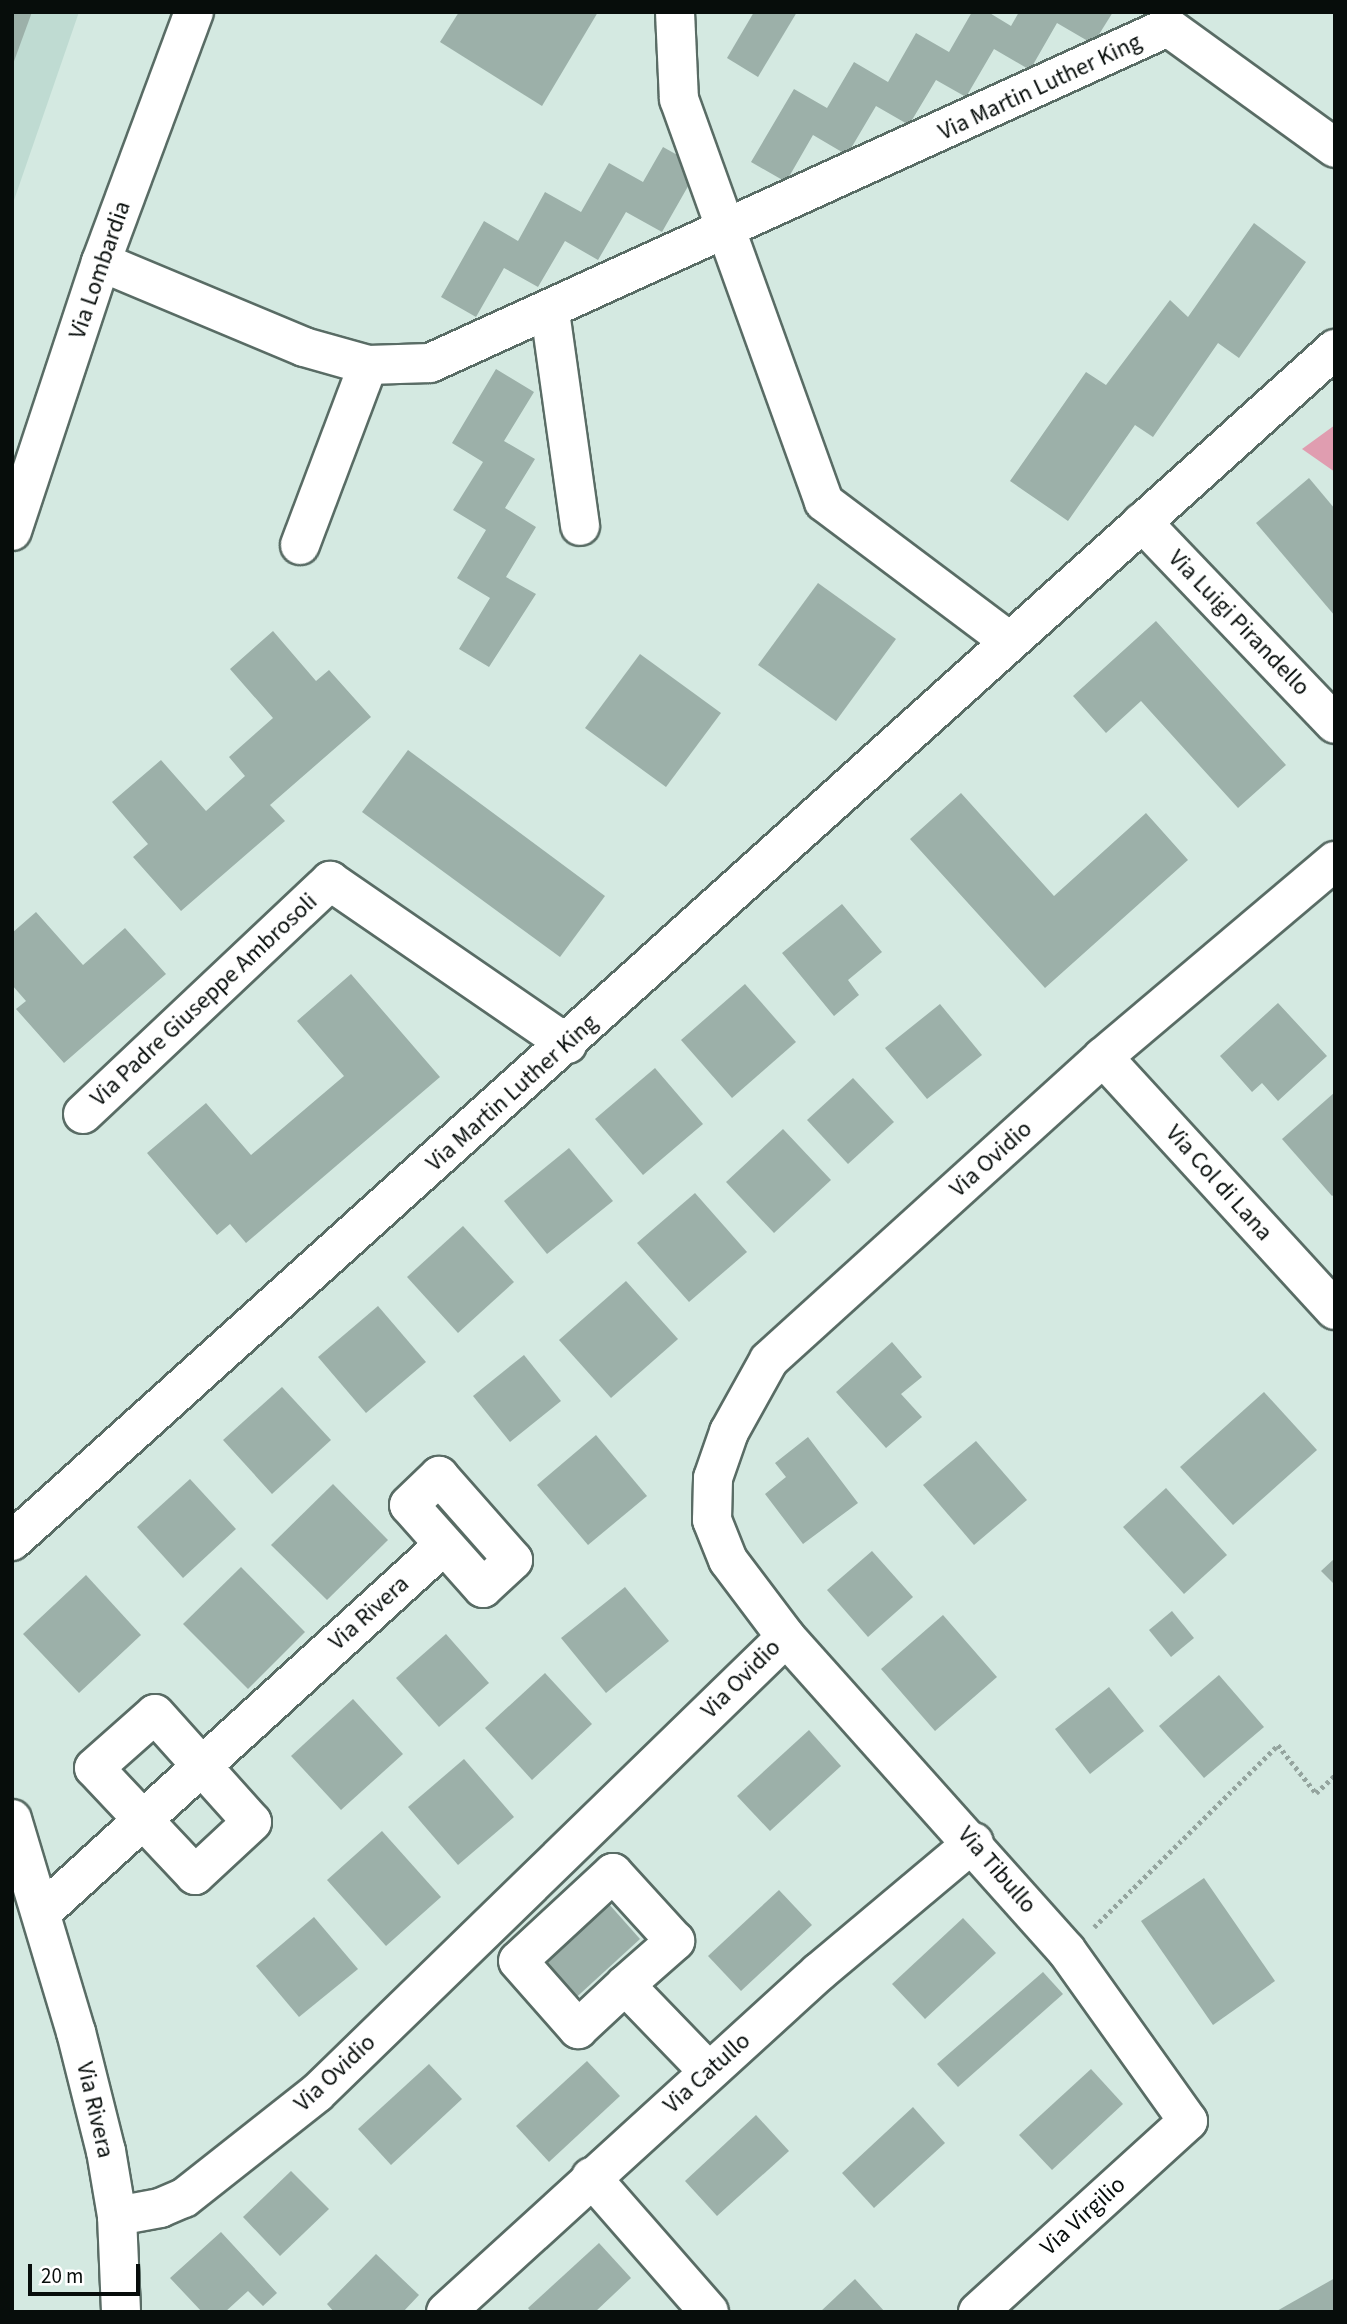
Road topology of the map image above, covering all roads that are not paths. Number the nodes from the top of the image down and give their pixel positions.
1 (194, 12) edge
2 (675, 12) edge
3 (1335, 148) edge
4 (724, 232) junction
5 (101, 262) junction
6 (550, 312) junction
7 (1335, 349) edge
8 (368, 365) junction
9 (1142, 522) junction
10 (580, 526) dead end
11 (12, 531) edge
12 (300, 545) dead end
13 (1009, 641) junction
14 (1335, 724) edge
15 (1335, 861) edge
16 (567, 1044) junction
17 (1103, 1057) junction
18 (83, 1114) dead end
19 (1335, 1310) edge
20 (12, 1541) edge
21 (444, 1545) dead end
22 (786, 1637) junction
23 (202, 1767) junction
24 (12, 1819) edge
25 (142, 1820) junction
26 (974, 1842) junction
27 (42, 1912) junction
28 (625, 1986) dead end
29 (708, 2071) junction
30 (1188, 2121) joint
31 (591, 2177) junction
32 (117, 2216) junction
33 (121, 2312) edge
34 (446, 2312) edge
35 (709, 2312) edge
36 (978, 2312) edge

1 - 5 street, Via Lombardia
2 - 4 street
3 - 4 street, Via Martin Luther King
4 - 6 street, Via Martin Luther King
4 - 13 street
5 - 8 street, Via Martin Luther King
5 - 11 street, Via Lombardia
6 - 8 street, Via Martin Luther King
6 - 10 street
7 - 9 street, Via Martin Luther King
8 - 12 street
9 - 13 street, Via Martin Luther King
9 - 14 street, Via Luigi Pirandello
13 - 16 street, Via Martin Luther King
15 - 17 street, Via Ovidio
16 - 18 street, Via Padre Giuseppe Ambrosoli
16 - 20 street, Via Martin Luther King
17 - 19 street, Via Col di Lana
17 - 22 street, Via Ovidio
21 - 23 street, Via Rivera
22 - 26 street, Via Tibullo
22 - 32 street, Via Ovidio
23 - 25 street, Via Rivera
23 - 25 street
23 - 25 street
24 - 27 street, Via Rivera
25 - 27 street, Via Rivera
26 - 29 street, Via Catullo
26 - 30 street, Via Tibullo
27 - 32 street, Via Rivera
28 - 29 street
29 - 31 street, Via Catullo
30 - 36 street, Via Virgilio
31 - 34 street, Via Catullo
31 - 35 street
32 - 33 street, Via Rivera

